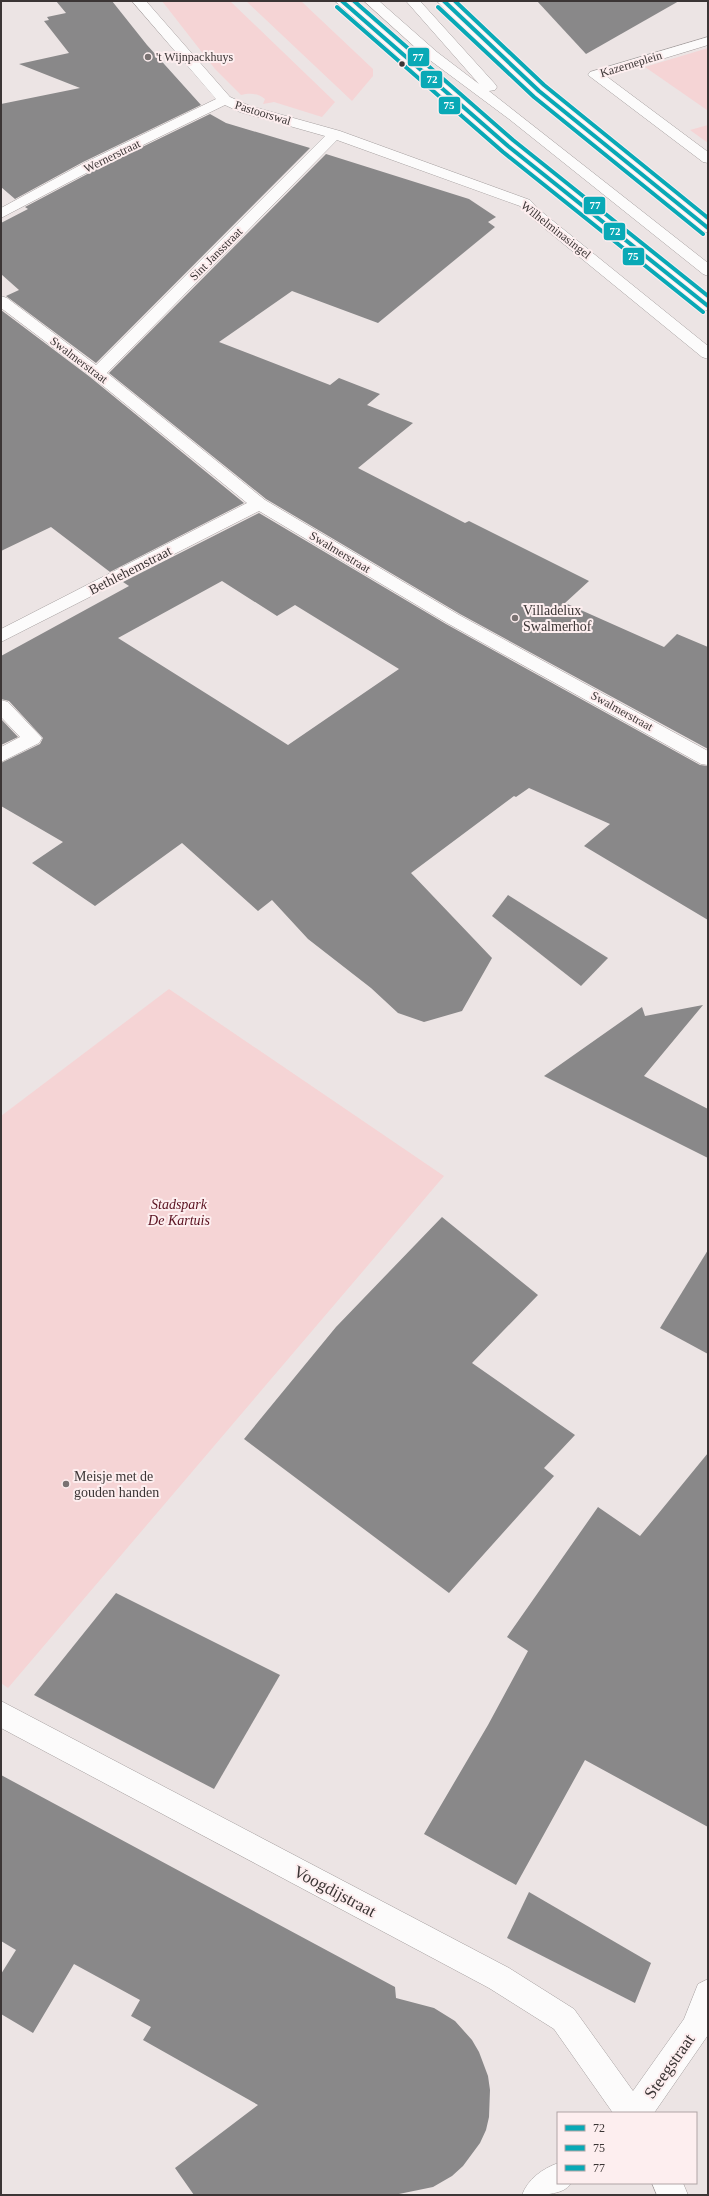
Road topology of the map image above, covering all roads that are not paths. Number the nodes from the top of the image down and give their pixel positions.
1 (139, 1) edge
2 (342, 1) edge
3 (371, 1) edge
4 (413, 1) edge
5 (444, 1) edge
6 (708, 41) edge
7 (225, 100) junction
8 (514, 116) junction
9 (335, 134) junction
10 (708, 160) edge
11 (1, 214) edge
12 (708, 228) edge
13 (708, 271) edge
14 (4, 306) edge
15 (708, 306) edge
16 (708, 354) edge
17 (97, 373) junction
18 (259, 504) junction
19 (1, 636) edge
20 (1, 706) edge
21 (1, 756) edge
22 (708, 759) edge
23 (1, 1714) edge
24 (708, 1994) edge
25 (630, 2112) edge
26 (637, 2112) edge
27 (557, 2179) edge
28 (668, 2184) edge
29 (537, 2195) edge
30 (673, 2195) edge

1 - 7 street, Pastoorswal
2 - 15 street
3 - 8 street
4 - 8 street
5 - 12 street
6 - 10 street, Kazerneplein
7 - 9 street, Pastoorswal
7 - 11 street, Wernerstraat
8 - 13 street
9 - 16 street, Wilhelminasingel
9 - 17 street, Sint Jansstraat
14 - 17 street, Swalmerstraat
17 - 18 street, Swalmerstraat
18 - 19 street, Bethlehemstraat
18 - 22 street, Swalmerstraat
20 - 21 street
23 - 25 street, Voogdijstraat
24 - 26 street, Steegstraat
27 - 29 street
28 - 30 street

